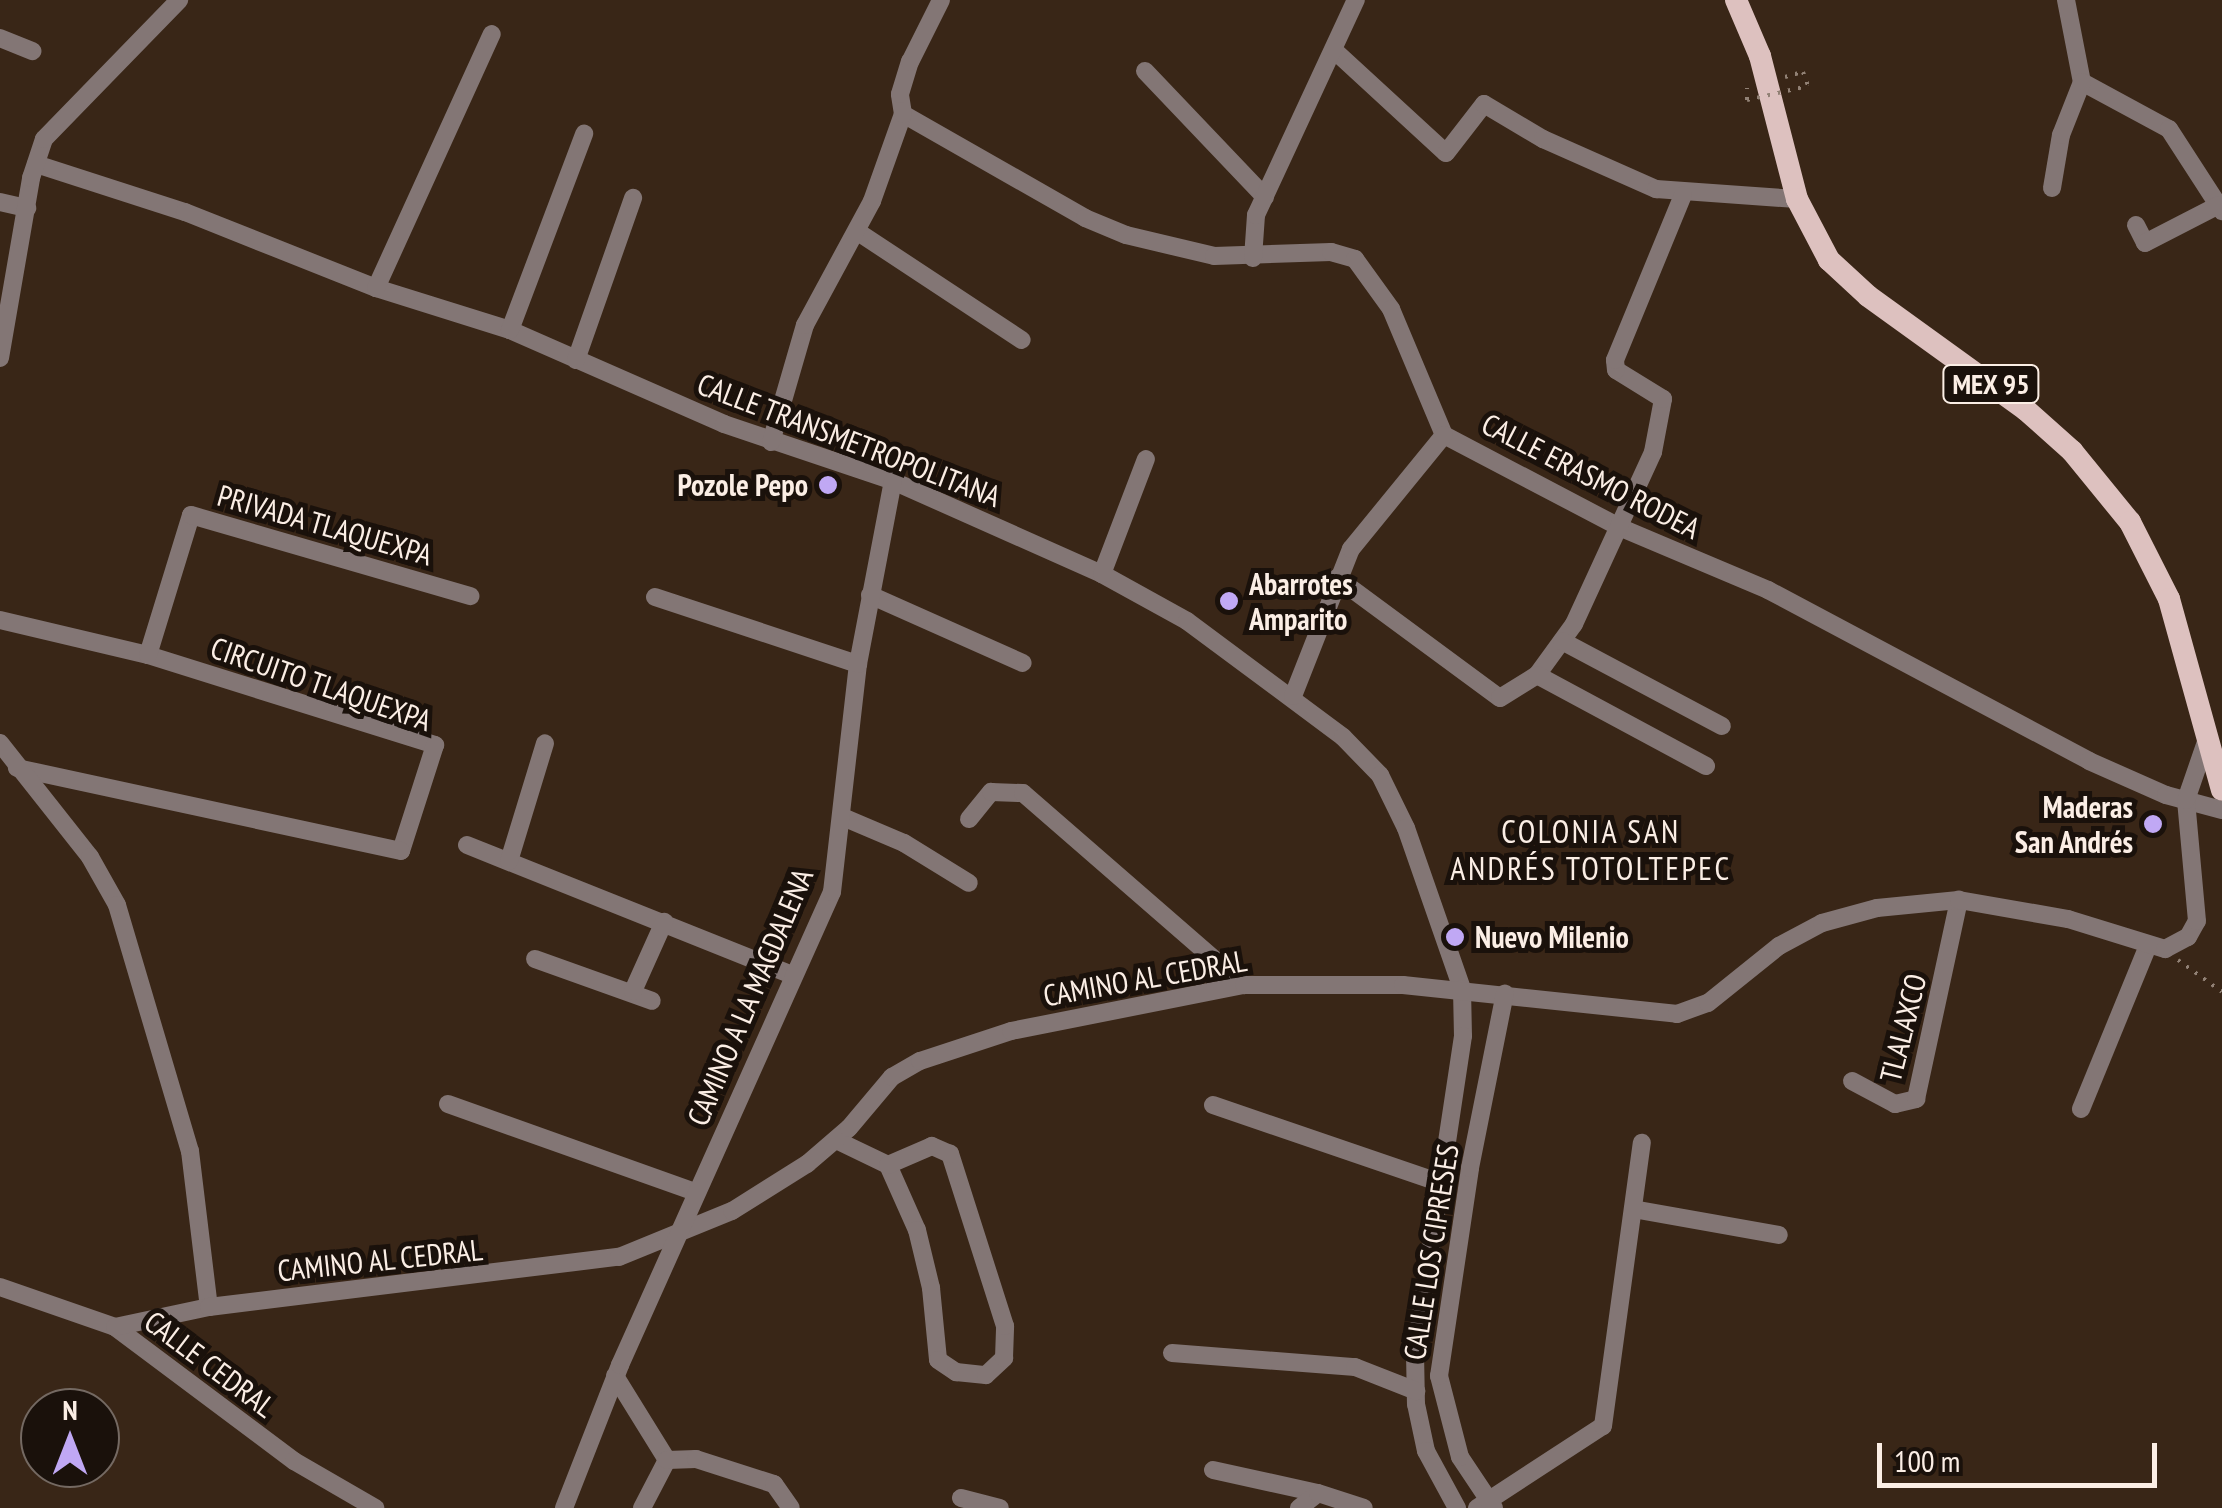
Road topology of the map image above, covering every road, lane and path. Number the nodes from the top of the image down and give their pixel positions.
1 (179, 0) edge
2 (941, 0) edge
3 (1356, 0) edge
4 (1736, 0) edge
5 (2066, 0) edge
6 (492, 34) dead end
7 (0, 38) edge
8 (34, 51) dead end
9 (1336, 52) junction
10 (1144, 71) dead end
11 (1803, 72) dead end
12 (2082, 82) junction
13 (1744, 88) dead end
14 (903, 114) junction
15 (584, 134) dead end
16 (36, 164) junction
17 (2052, 188) dead end
18 (1683, 196) junction
19 (1265, 197) junction
20 (633, 198) dead end
21 (1797, 200) junction
22 (0, 202) edge
23 (27, 208) junction
24 (2221, 208) edge
25 (2136, 225) dead end
26 (858, 232) junction
27 (1253, 258) junction
28 (376, 288) junction
29 (510, 330) junction
30 (1022, 340) dead end
31 (0, 358) edge
32 (576, 360) junction
33 (1444, 435) junction
34 (771, 442) junction
35 (1146, 459) dead end
36 (893, 481) junction
37 (1619, 527) junction
38 (1102, 574) junction
39 (1337, 578) junction
40 (870, 595) junction
41 (470, 596) dead end
42 (655, 597) dead end
43 (0, 620) edge
44 (1562, 641) junction
45 (148, 655) junction
46 (858, 664) junction
47 (1023, 664) dead end
48 (1537, 675) junction
49 (1292, 696) junction
50 (1722, 726) dead end
51 (2208, 736) junction
52 (544, 742) dead end
53 (0, 743) edge
54 (1706, 766) dead end
55 (17, 768) junction
56 (2222, 790) edge
57 (2186, 800) junction
58 (2222, 810) edge
59 (844, 818) junction
60 (969, 819) dead end
61 (467, 845) dead end
62 (509, 861) junction
63 (969, 883) dead end
64 (1960, 900) junction
65 (664, 922) junction
66 (2147, 948) junction
67 (535, 960) dead end
68 (2189, 970) dead end
69 (794, 976) junction
70 (1244, 985) junction
71 (1462, 989) junction
72 (633, 990) junction
73 (2220, 992) edge
74 (1505, 993) junction
75 (652, 1001) dead end
76 (1852, 1082) dead end
77 (448, 1104) dead end
78 (1213, 1105) dead end
79 (2080, 1108) dead end
80 (836, 1140) junction
81 (1642, 1143) dead end
82 (888, 1165) junction
83 (1441, 1182) junction
84 (695, 1192) junction
85 (1632, 1209) junction
86 (1778, 1235) dead end
87 (677, 1236) junction
88 (0, 1286) edge
89 (209, 1307) junction
90 (115, 1327) junction
91 (1172, 1353) dead end
92 (615, 1376) junction
93 (1416, 1392) junction
94 (666, 1460) junction
95 (1213, 1470) dead end
96 (1318, 1493) junction
97 (961, 1498) dead end
98 (1487, 1505) edge
99 (375, 1508) edge
100 (564, 1508) edge
101 (642, 1508) edge
102 (792, 1508) edge
103 (1000, 1508) edge
104 (1299, 1508) edge
105 (1364, 1508) edge
106 (1457, 1508) edge

1 - 16 street
2 - 14 street
3 - 9 street
4 - 21 main road, MEX 95
5 - 12 street
6 - 28 street
7 - 8 street
9 - 18 street
9 - 19 street
10 - 19 street
11 - 13 path, bridge
12 - 17 street
12 - 24 street
14 - 26 street
14 - 27 street, CALLE ERASMO RODEA
15 - 29 street
16 - 23 street
16 - 28 street, CALLE TRANSMETROPOLITANA
18 - 21 street
18 - 37 street
19 - 27 street
20 - 32 street
21 - 51 main road, MEX 95
22 - 23 street
23 - 31 street
24 - 25 street
26 - 30 street
26 - 34 street
27 - 33 street, CALLE ERASMO RODEA
28 - 29 street, CALLE TRANSMETROPOLITANA
29 - 32 street, CALLE TRANSMETROPOLITANA
32 - 34 street, CALLE TRANSMETROPOLITANA
33 - 37 street, CALLE ERASMO RODEA
33 - 39 street
34 - 36 street, CALLE TRANSMETROPOLITANA
35 - 38 street
36 - 38 street, CALLE TRANSMETROPOLITANA
36 - 40 street, CAMINO A LA MAGDALENA
37 - 44 street
37 - 57 street, CALLE ERASMO RODEA
38 - 49 street, CALLE TRANSMETROPOLITANA
39 - 48 street
39 - 49 street
40 - 46 street, CAMINO A LA MAGDALENA
40 - 47 street
41 - 45 street, PRIVADA TLAQUEXPA
42 - 46 street
43 - 45 street, CIRCUITO TLAQUEXPA
44 - 48 street
44 - 50 street
45 - 55 street, CIRCUITO TLAQUEXPA
46 - 59 street, CAMINO A LA MAGDALENA
48 - 54 street
49 - 71 street, CALLE TRANSMETROPOLITANA
51 - 56 main road, MEX 95
51 - 57 street
52 - 62 street
53 - 55 street
55 - 89 street
57 - 58 street, CALLE ERASMO RODEA
57 - 66 street
59 - 63 street
59 - 69 street, CAMINO A LA MAGDALENA
60 - 70 street
61 - 62 street
62 - 65 street
64 - 66 street, CAMINO AL CEDRAL
64 - 74 street, CAMINO AL CEDRAL
64 - 76 street, TLALAXCO
65 - 69 street
65 - 72 street
66 - 79 street
67 - 72 street
68 - 73 path
69 - 84 street, CAMINO A LA MAGDALENA
70 - 71 street, CAMINO AL CEDRAL
70 - 80 street, CAMINO AL CEDRAL
71 - 74 street, CAMINO AL CEDRAL
71 - 83 street, CALLE LOS CIPRESES
72 - 75 street
74 - 98 street, CALLE LOS CIPRESES
77 - 84 street
78 - 83 street
80 - 82 street
80 - 87 street, CAMINO AL CEDRAL
81 - 85 street
82 - 82 street
83 - 93 street, CALLE LOS CIPRESES
84 - 87 street, CAMINO A LA MAGDALENA
85 - 86 street
85 - 98 street
87 - 89 street, CAMINO AL CEDRAL
87 - 92 street, CAMINO A LA MAGDALENA
88 - 90 street, CALLE CEDRAL
89 - 90 street, CAMINO AL CEDRAL
90 - 99 street, CALLE CEDRAL
91 - 93 street
92 - 94 street
92 - 100 street, CAMINO A LA MAGDALENA
93 - 106 street, CALLE LOS CIPRESES
94 - 101 street
94 - 102 street
95 - 96 street
96 - 104 street
96 - 105 street
97 - 103 street

